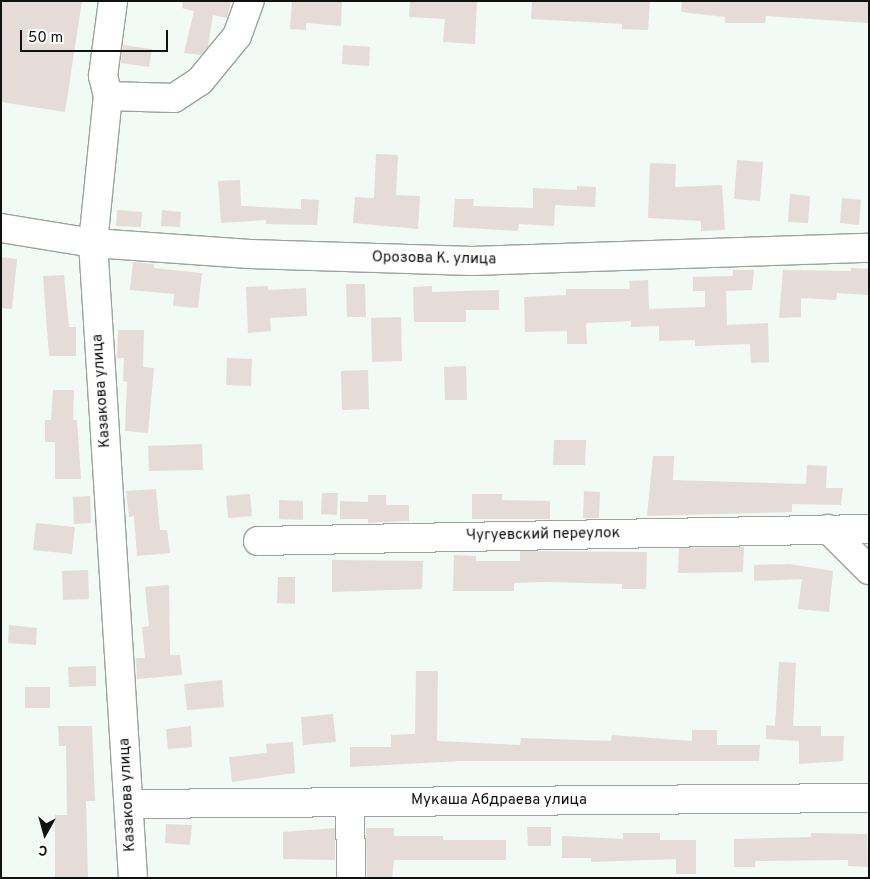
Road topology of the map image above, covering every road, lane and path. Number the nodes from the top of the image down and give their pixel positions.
1 (113, 1) edge
2 (250, 1) edge
3 (108, 96) junction
4 (1, 228) edge
5 (92, 242) junction
6 (869, 248) edge
7 (828, 529) junction
8 (869, 529) edge
9 (258, 541) dead end
10 (869, 570) edge
11 (869, 798) edge
12 (350, 802) junction
13 (130, 804) junction
14 (133, 878) edge
15 (350, 878) edge

1 - 3 street, Казакова улица
2 - 3 street
3 - 5 street, Казакова улица
4 - 5 street, Орозова К. улица
5 - 6 street, Орозова К. улица
5 - 13 street, Казакова улица
7 - 8 street, Чугуевский переулок
7 - 9 street, Чугуевский переулок
7 - 10 street
11 - 12 street, Мукаша Абдраева улица
12 - 13 street, Мукаша Абдраева улица
12 - 15 street
13 - 14 street, Казакова улица

